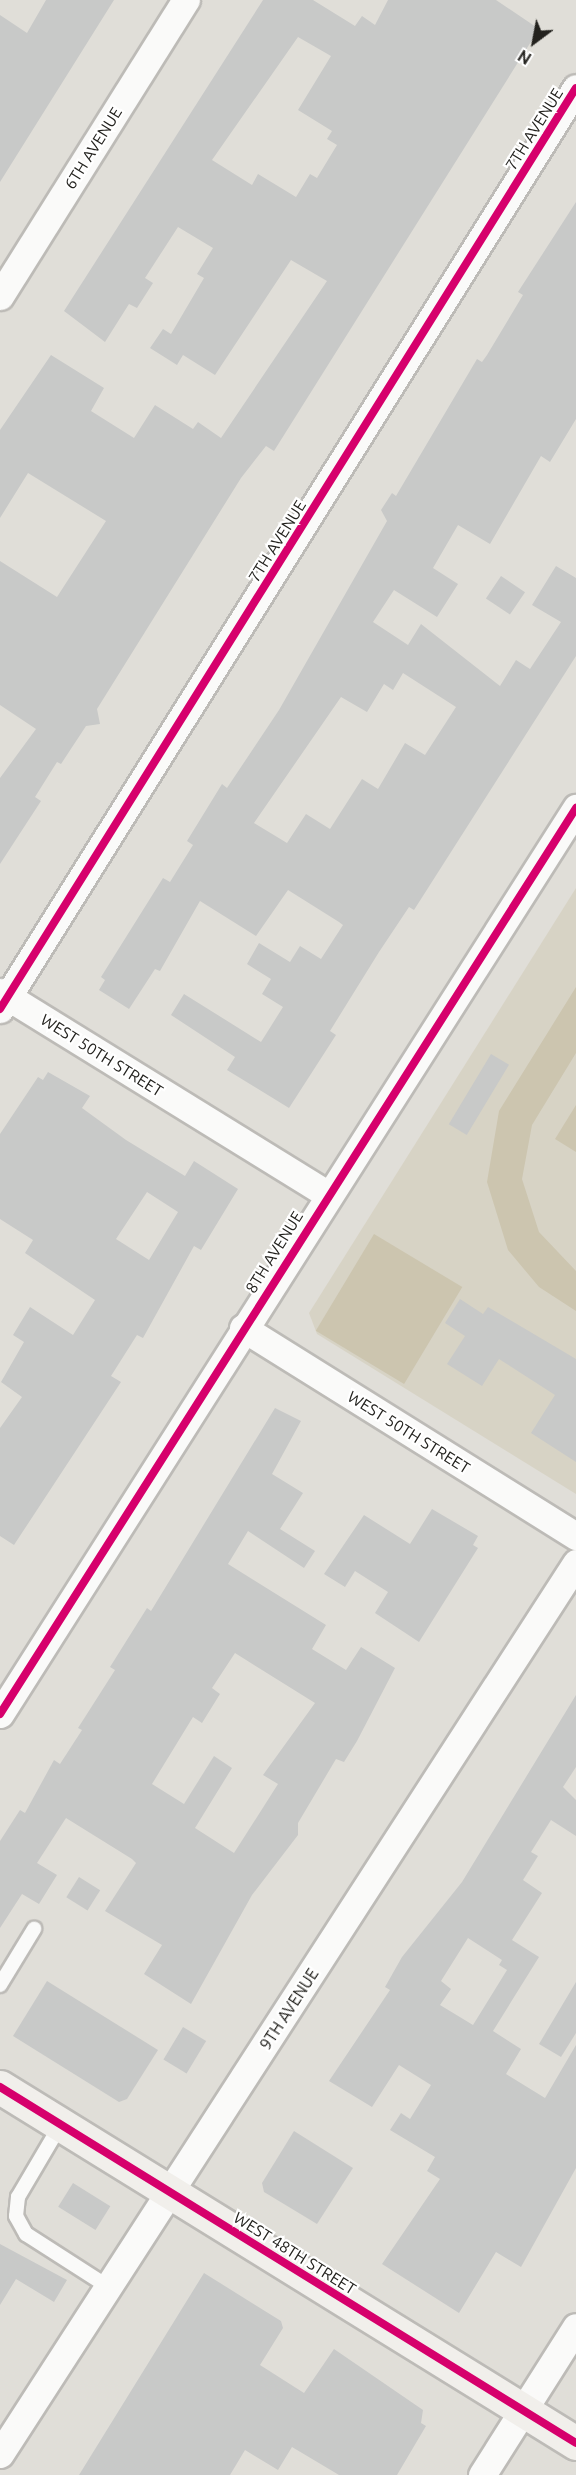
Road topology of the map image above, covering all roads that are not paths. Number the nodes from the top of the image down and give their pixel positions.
1 (186, 0) edge
2 (576, 88) edge
3 (0, 296) edge
4 (576, 808) edge
5 (3, 999) edge
6 (327, 1194) junction
7 (243, 1328) junction
8 (576, 1536) edge
9 (576, 1563) edge
10 (0, 1714) edge
11 (34, 1929) dead end
12 (0, 1984) edge
13 (0, 2086) edge
14 (61, 2124) junction
15 (171, 2192) junction
16 (107, 2286) junction
17 (576, 2327) edge
18 (524, 2410) junction
19 (576, 2443) edge
20 (0, 2454) edge
21 (482, 2475) edge

1 - 3 street, 6TH AVENUE
2 - 5 street, 7TH AVENUE
4 - 6 street, 8TH AVENUE
5 - 6 street, WEST 50TH STREET
6 - 7 street, 8TH AVENUE
7 - 8 street, WEST 50TH STREET
7 - 10 street, 8TH AVENUE
9 - 15 street, 9TH AVENUE
11 - 12 lane
13 - 14 street, WEST 48TH STREET
14 - 15 street, WEST 48TH STREET
14 - 16 lane
15 - 16 street, 9TH AVENUE
15 - 18 street, WEST 48TH STREET
16 - 20 street, 9TH AVENUE
17 - 18 street
18 - 19 street, WEST 48TH STREET
18 - 21 street

